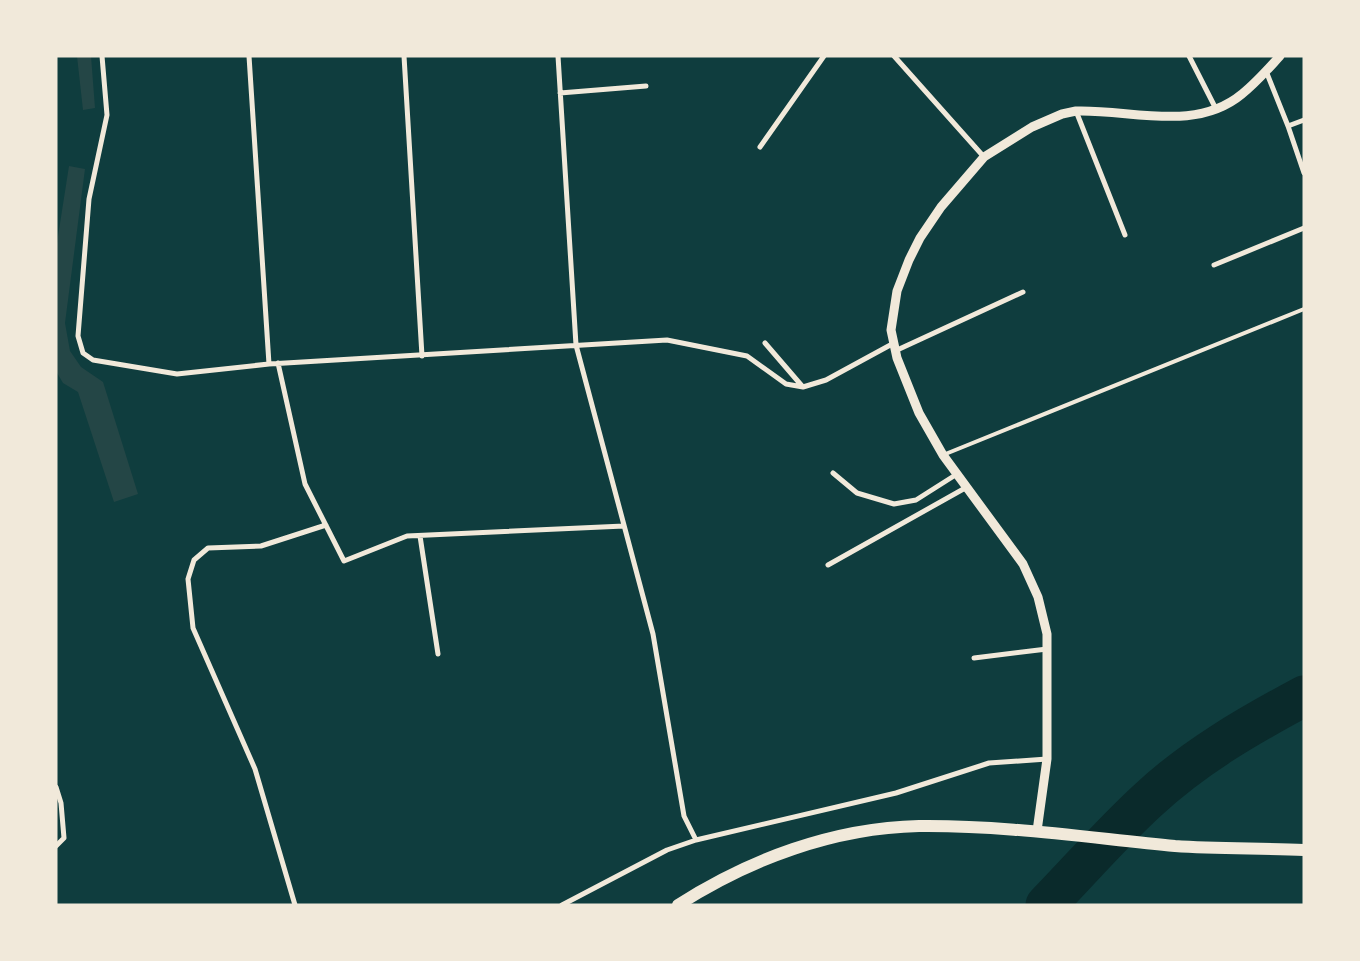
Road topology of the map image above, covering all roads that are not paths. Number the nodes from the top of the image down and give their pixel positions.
1 (102, 56) edge
2 (249, 56) edge
3 (404, 56) edge
4 (558, 56) edge
5 (824, 56) edge
6 (894, 56) edge
7 (1189, 56) edge
8 (1280, 56) edge
9 (1266, 71) junction
10 (646, 86) dead end
11 (560, 93) junction
12 (1216, 109) junction
13 (1076, 111) junction
14 (1304, 120) edge
15 (1288, 126) junction
16 (760, 147) dead end
17 (984, 157) junction
18 (1304, 173) edge
19 (1304, 228) edge
20 (1125, 235) dead end
21 (1214, 265) dead end
22 (1023, 292) dead end
23 (1304, 309) edge
24 (765, 343) dead end
25 (576, 345) junction
26 (894, 347) junction
27 (422, 356) junction
28 (278, 363) junction
29 (269, 364) junction
30 (803, 387) junction
31 (943, 455) junction
32 (833, 473) dead end
33 (957, 474) junction
34 (967, 487) junction
35 (326, 525) junction
36 (624, 526) junction
37 (420, 536) junction
38 (828, 565) dead end
39 (1047, 649) junction
40 (438, 654) dead end
41 (974, 658) dead end
42 (1047, 759) junction
43 (56, 787) edge
44 (1038, 831) junction
45 (696, 840) junction
46 (56, 846) edge
47 (1304, 850) edge
48 (296, 905) edge
49 (562, 905) edge
50 (678, 905) edge

1 - 29 street
2 - 29 street
3 - 27 street
4 - 11 street
5 - 16 street
6 - 17 street
7 - 12 street
8 - 9 street
9 - 12 street
9 - 15 street
10 - 11 street
11 - 25 street
12 - 13 street
13 - 17 street
13 - 20 street
14 - 15 street
15 - 18 street
17 - 26 street
19 - 21 street
22 - 26 street
23 - 31 lane
24 - 30 street
25 - 27 street
25 - 30 street
25 - 36 street
26 - 30 street
26 - 31 street
27 - 28 street
28 - 29 street
28 - 35 street
31 - 33 street
32 - 33 street
33 - 34 street
34 - 38 street
34 - 39 street
35 - 37 street
35 - 48 street
36 - 37 street
36 - 45 street
37 - 40 street
39 - 41 street
39 - 42 street
42 - 44 street
42 - 45 street
43 - 46 street
44 - 47 main road
44 - 50 main road
45 - 49 street

